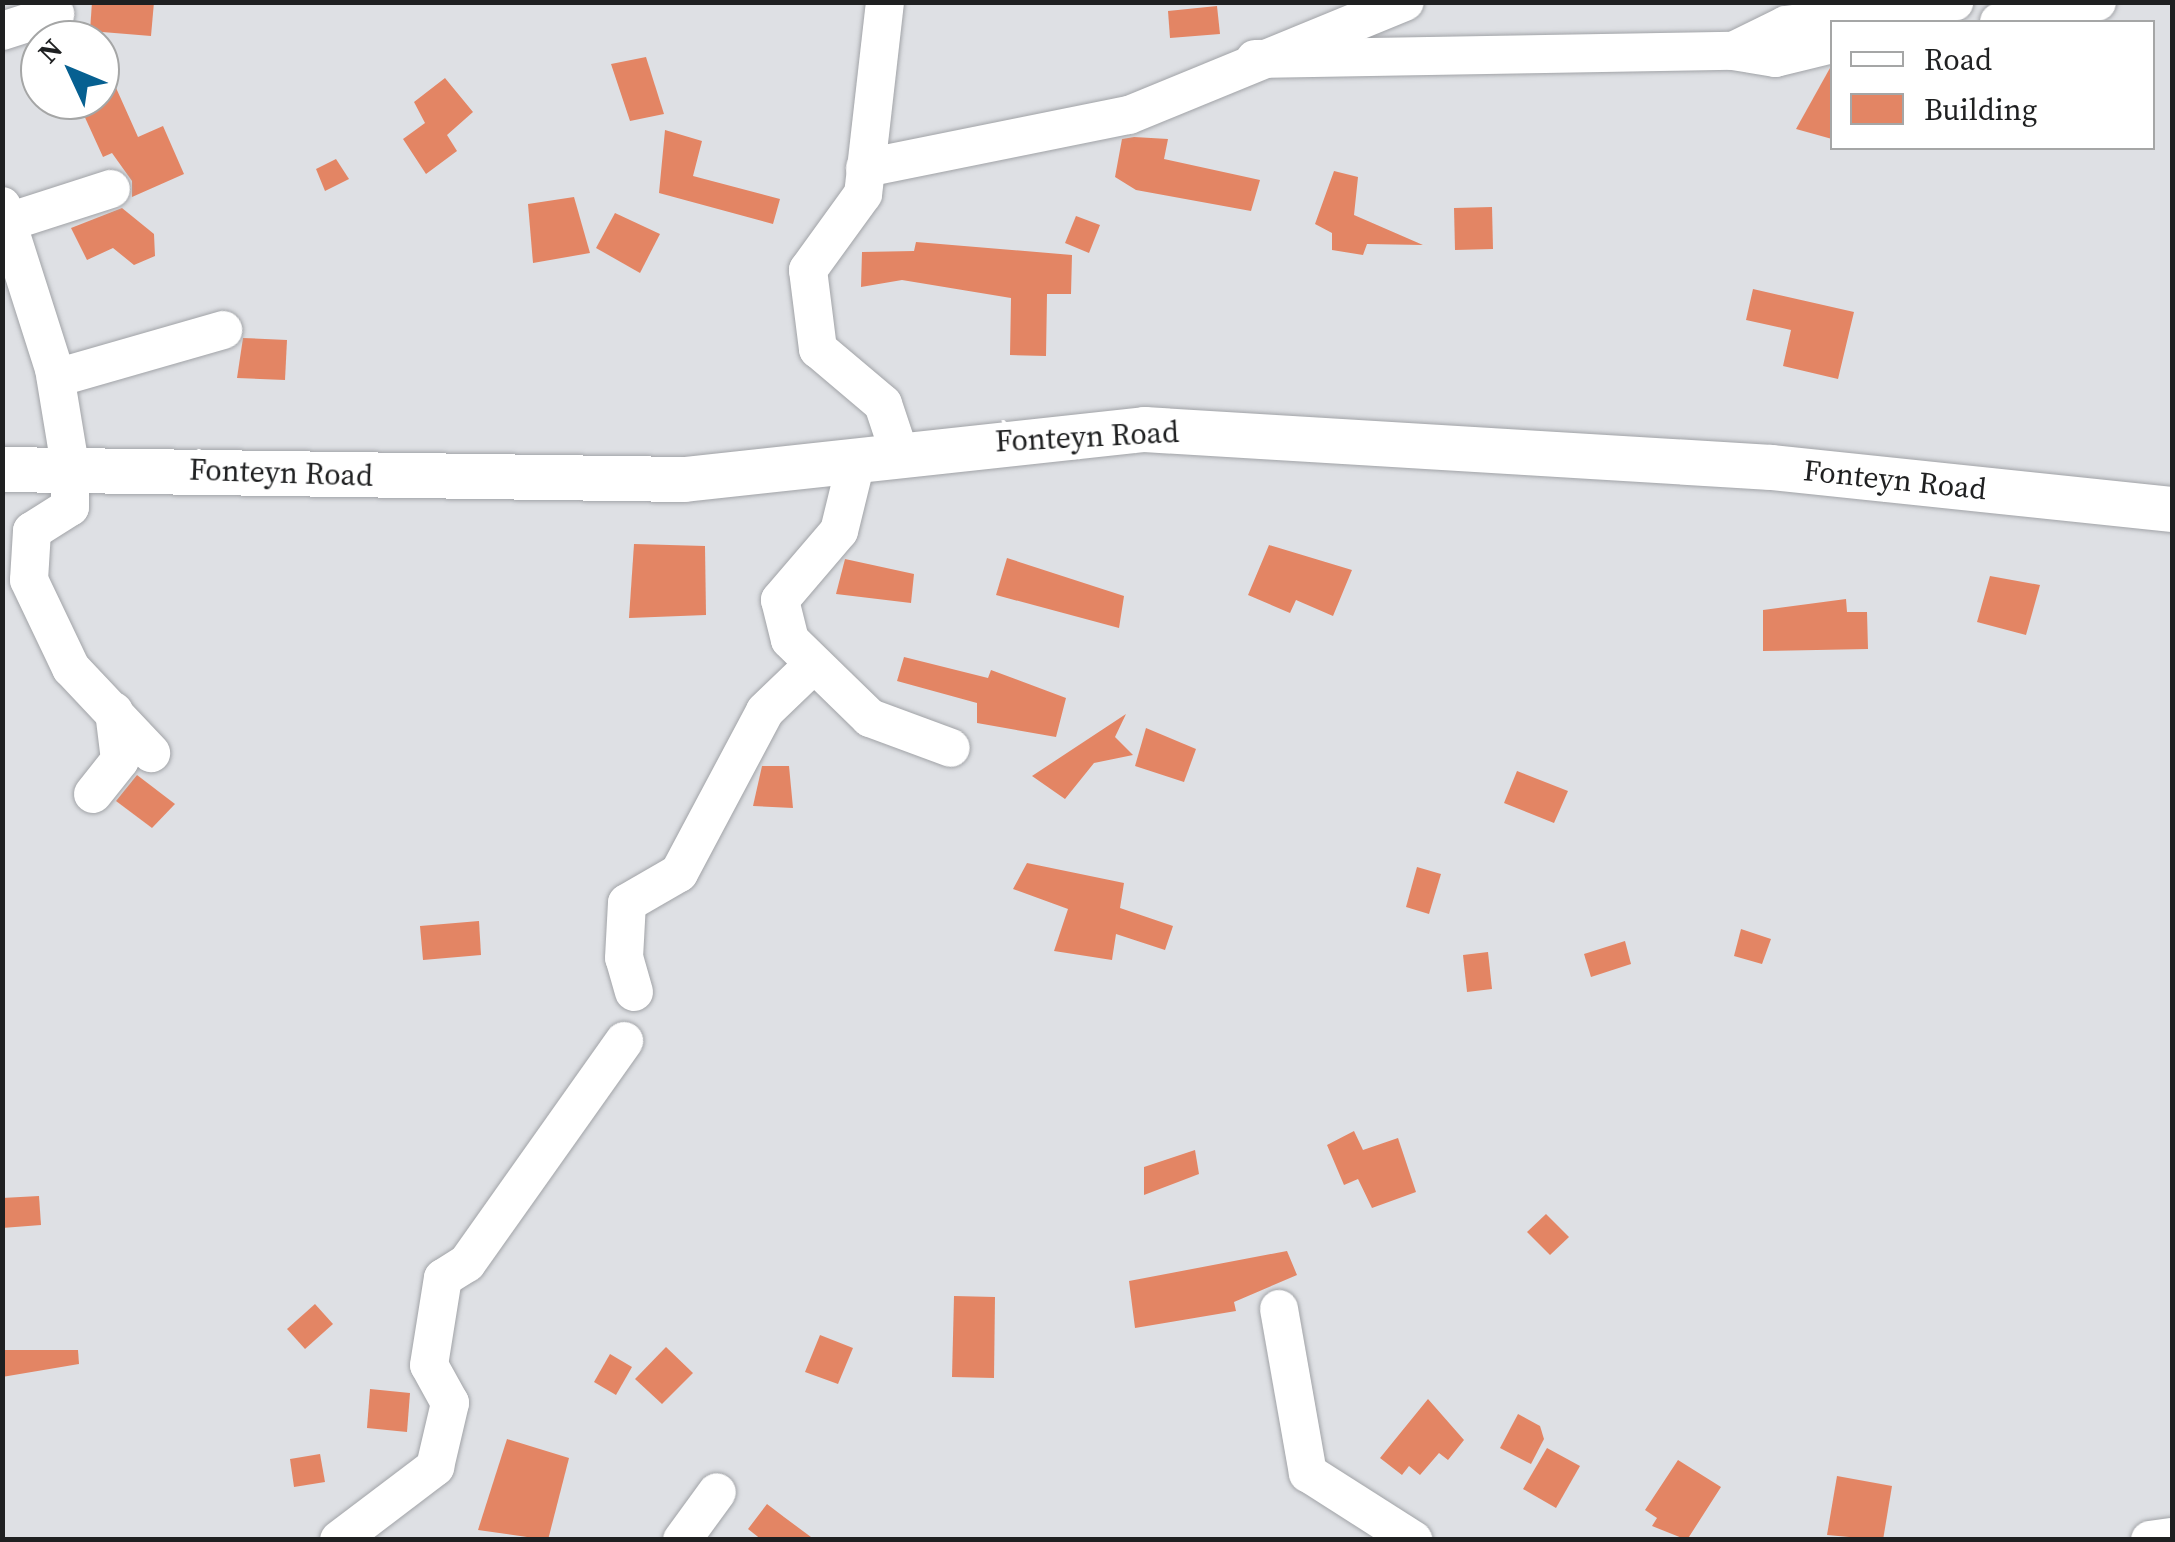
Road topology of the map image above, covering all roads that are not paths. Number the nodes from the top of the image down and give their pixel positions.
1 (884, 2) edge
2 (1405, 2) edge
3 (1954, 2) edge
4 (2097, 2) edge
5 (55, 14) dead end
6 (2009, 20) edge
7 (2, 31) edge
8 (1830, 44) edge
9 (1733, 51) junction
10 (1256, 59) junction
11 (865, 168) junction
12 (111, 189) dead end
13 (5, 214) edge
14 (222, 330) dead end
15 (56, 378) junction
16 (877, 456) junction
17 (70, 466) junction
18 (2, 469) edge
19 (2172, 509) edge
20 (813, 665) junction
21 (114, 712) junction
22 (951, 748) dead end
23 (151, 753) dead end
24 (93, 794) dead end
25 (634, 992) dead end
26 (624, 1041) dead end
27 (1279, 1309) dead end
28 (717, 1492) dead end
29 (2172, 1537) edge
30 (339, 1540) edge
31 (682, 1540) edge
32 (1413, 1540) edge
33 (2150, 1540) edge

1 - 11 street
2 - 10 street
3 - 9 street
4 - 6 street
5 - 7 street
8 - 9 street
9 - 10 street
10 - 11 street
11 - 16 street
12 - 13 street
13 - 15 street
14 - 15 street
15 - 17 street
16 - 17 street, Fonteyn Road
16 - 19 street, Fonteyn Road
16 - 20 street
17 - 18 street, Fonteyn Road
17 - 21 street
20 - 22 street
20 - 25 street
21 - 23 street
21 - 24 street
26 - 30 street
27 - 32 street
28 - 31 street
29 - 33 street

